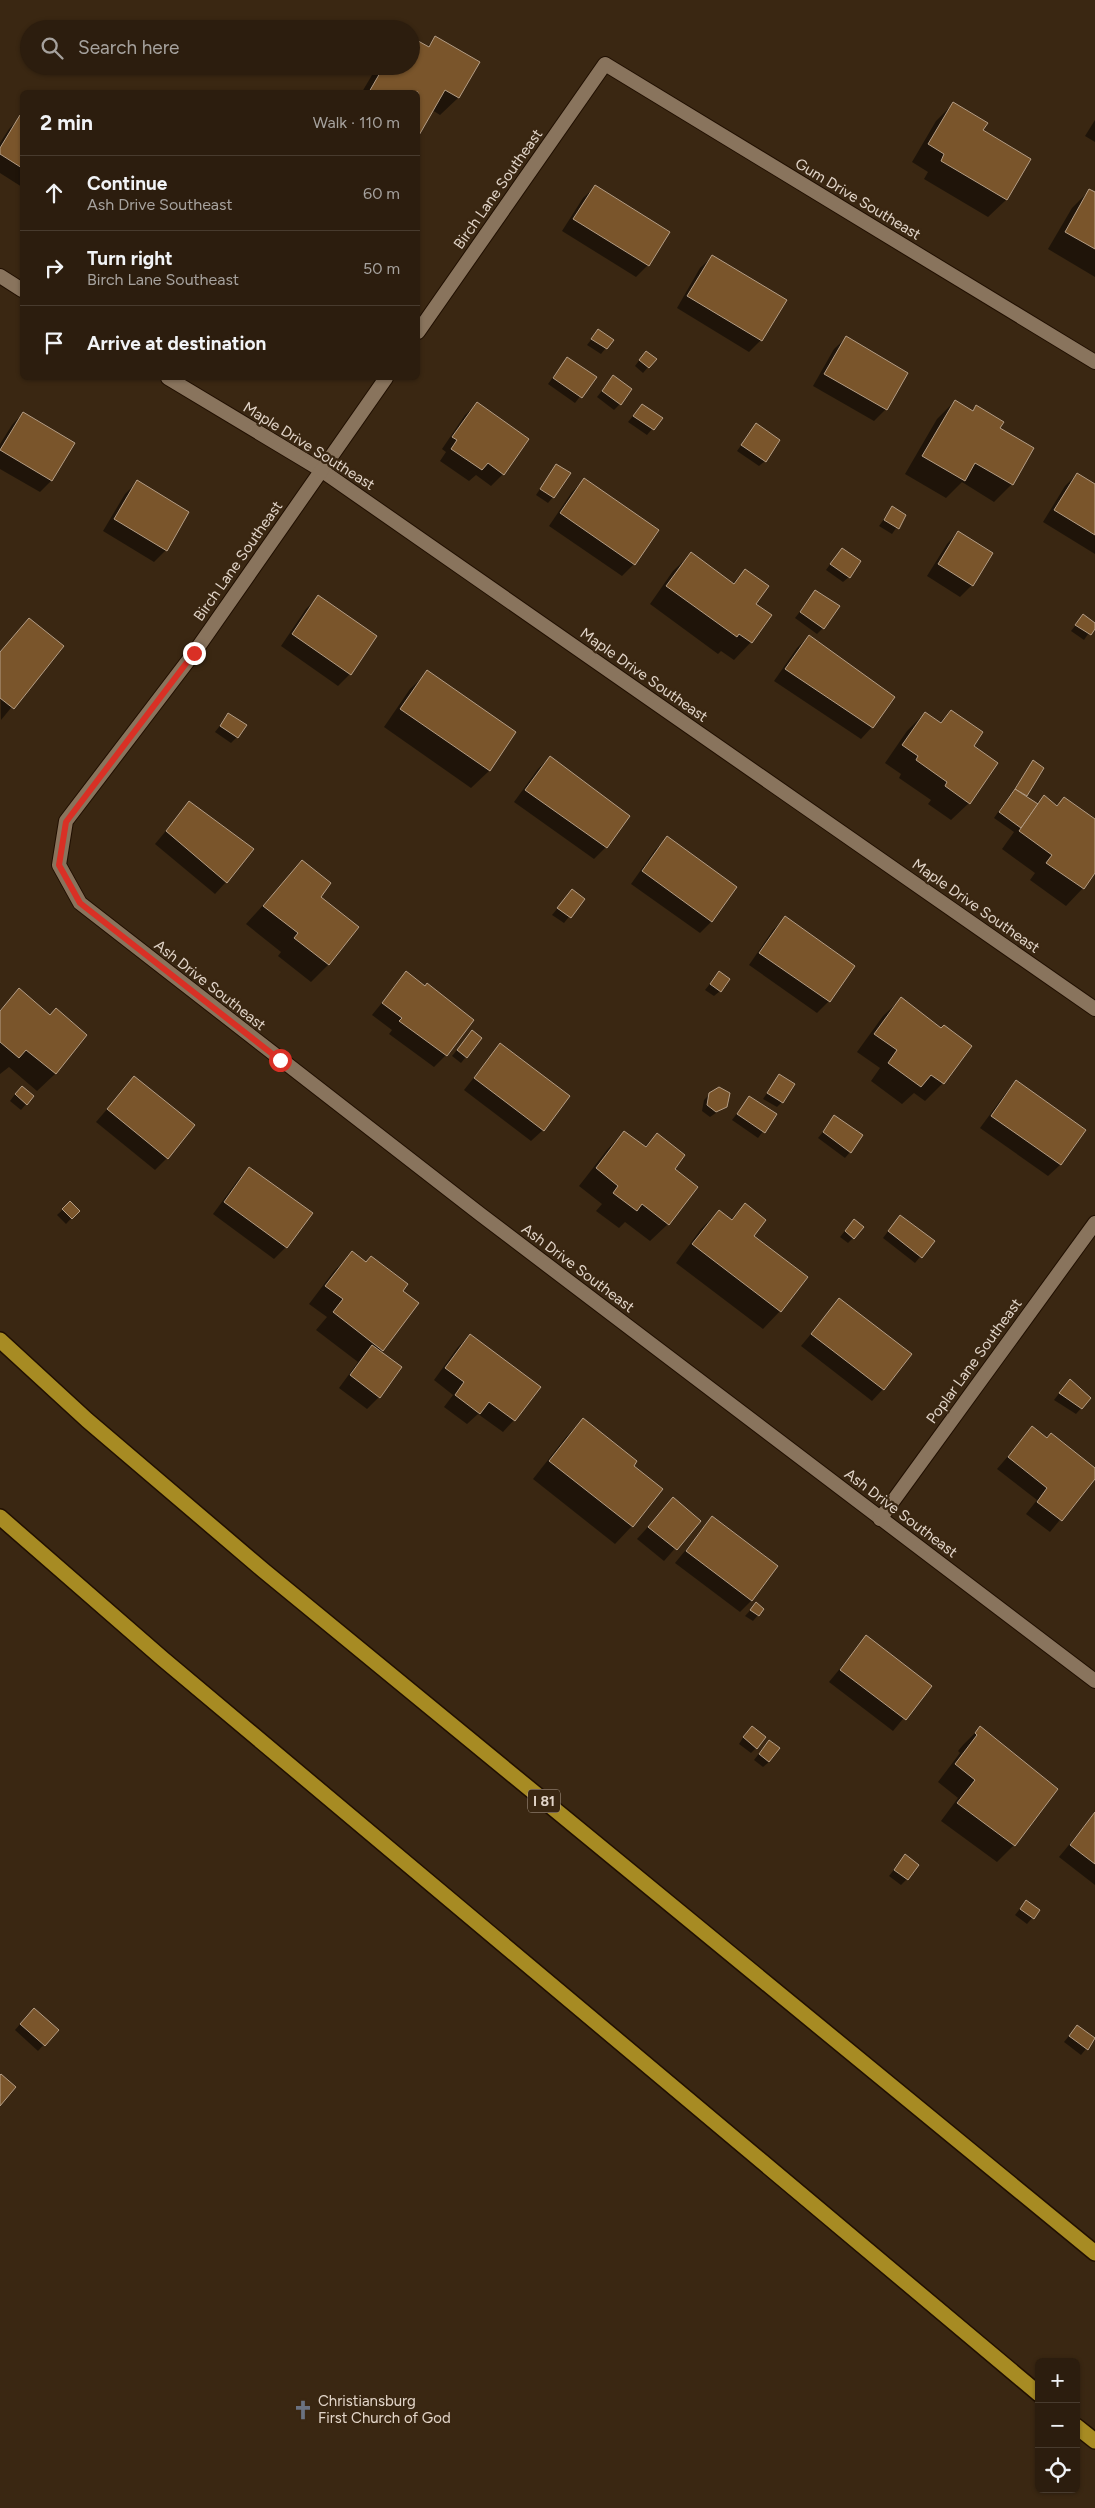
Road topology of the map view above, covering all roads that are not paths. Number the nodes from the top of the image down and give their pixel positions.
1 (605, 64) joint
2 (0, 276) edge
3 (20, 289) edge
4 (420, 329) edge
5 (1095, 362) edge
6 (171, 380) edge
7 (385, 380) edge
8 (321, 470) junction
9 (59, 865) joint
10 (1095, 1009) edge
11 (1095, 1223) edge
12 (0, 1340) edge
13 (0, 1517) edge
14 (880, 1519) junction
15 (1095, 1681) edge
16 (1095, 2252) edge
17 (1035, 2391) edge
18 (1080, 2429) edge
19 (1095, 2441) edge

1 - 4 street, Birch Lane Southeast
1 - 5 street, Gum Drive Southeast
2 - 3 street
6 - 8 street, Maple Drive Southeast
7 - 8 street, Birch Lane Southeast
8 - 9 street, Birch Lane Southeast
8 - 10 street, Maple Drive Southeast
9 - 14 street, Ash Drive Southeast
11 - 14 street, Poplar Lane Southeast
12 - 16 highway, I 81
13 - 17 highway
14 - 15 street, Ash Drive Southeast
18 - 19 highway

